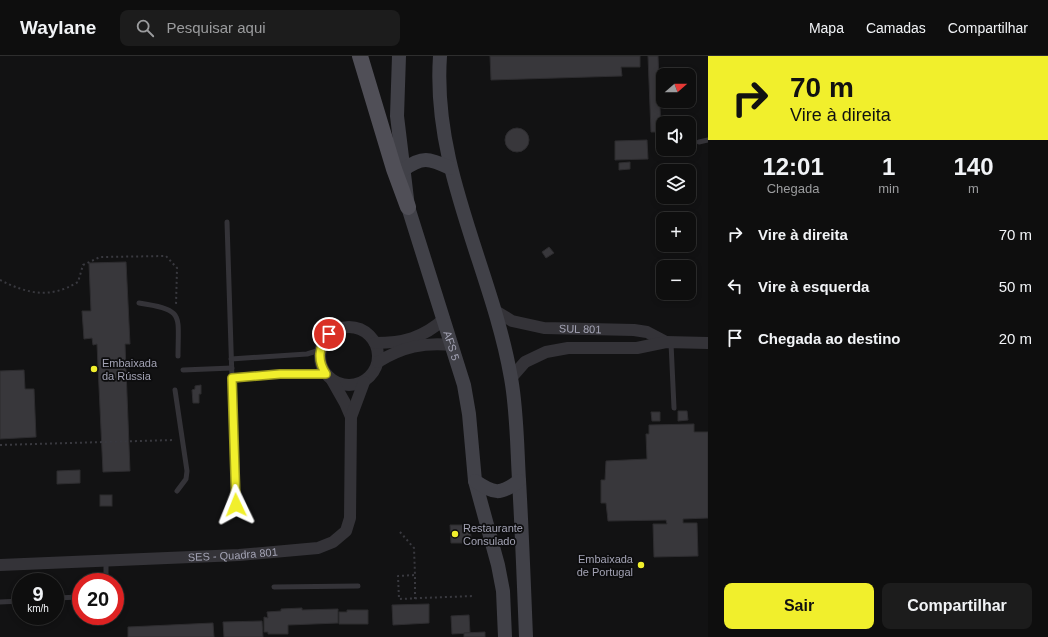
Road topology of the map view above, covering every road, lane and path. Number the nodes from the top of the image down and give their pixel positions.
1 (360, 56) edge
2 (399, 56) edge
3 (440, 56) edge
4 (708, 140) edge
5 (699, 142) dead end
6 (450, 168) junction
7 (403, 170) junction
8 (408, 207) junction
9 (227, 222) dead end
10 (0, 280) edge
11 (139, 303) dead end
12 (494, 310) junction
13 (176, 314) junction
14 (444, 319) junction
15 (597, 329) junction
16 (412, 342) junction
17 (669, 342) junction
18 (375, 343) junction
19 (708, 344) edge
20 (452, 345) junction
21 (597, 348) junction
22 (320, 350) junction
23 (178, 356) dead end
24 (232, 359) junction
25 (378, 362) junction
26 (232, 368) junction
27 (183, 370) dead end
28 (329, 377) junction
29 (232, 378) junction
30 (511, 378) junction
31 (364, 382) junction
32 (175, 390) dead end
33 (674, 408) dead end
34 (351, 417) junction
35 (182, 440) junction
36 (0, 445) edge
37 (475, 481) junction
38 (519, 481) junction
39 (177, 491) dead end
40 (236, 505) dead end
41 (400, 532) dead end
42 (106, 561) junction
43 (0, 565) edge
44 (106, 573) edge
45 (415, 576) junction
46 (358, 586) dead end
47 (274, 588) dead end
48 (474, 596) dead end
49 (415, 598) junction
50 (421, 598) junction
51 (12, 601) edge
52 (0, 602) edge
53 (422, 603) dead end
54 (505, 637) edge
55 (526, 637) edge

1 - 8 main road
2 - 7 main road, AFS 5
3 - 6 main road
4 - 5 lane
6 - 7 main road
6 - 12 main road
7 - 8 main road, AFS 5
8 - 14 main road, AFS 5
9 - 24 lane
10 - 13 path
11 - 13 lane
12 - 15 street, SUL 801
12 - 30 main road
13 - 23 lane
14 - 16 street
14 - 20 main road, AFS 5
15 - 17 street, SUL 801
15 - 21 street
16 - 18 street
16 - 20 street
16 - 25 street
17 - 19 street, SUL 801
17 - 21 street, SUL 801
17 - 33 lane
18 - 22 street
18 - 25 street
20 - 37 main road, AFS 5
21 - 30 street, SUL 801
22 - 24 lane
22 - 28 street
24 - 26 lane
25 - 31 street
26 - 27 lane
26 - 29 lane
28 - 29 lane
28 - 31 street
28 - 34 street, SES - Quadra 801
29 - 40 lane
30 - 38 main road
31 - 34 street, SES - Quadra 801
32 - 35 lane
34 - 42 street, SES - Quadra 801
35 - 36 path
35 - 39 lane
37 - 38 main road
37 - 54 main road, AFS 5
38 - 55 main road
41 - 45 path
42 - 43 street, SES - Quadra 801
42 - 44 lane
45 - 49 path
45 - 49 path
46 - 47 lane
48 - 50 path
49 - 50 path
50 - 53 path
51 - 52 lane

